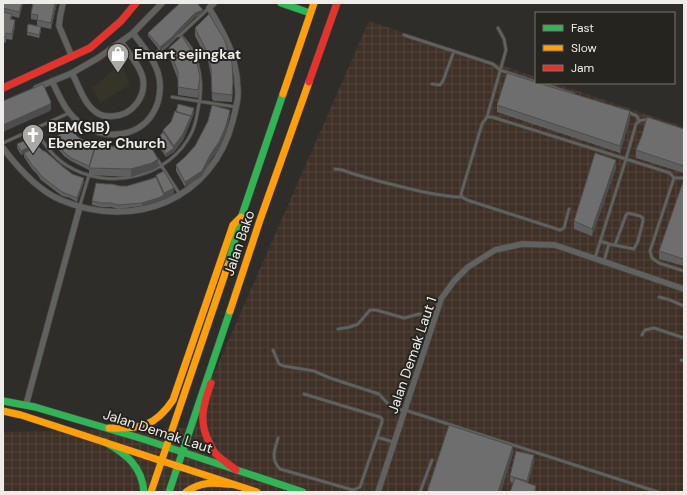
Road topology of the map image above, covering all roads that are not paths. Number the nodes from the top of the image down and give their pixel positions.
1 (63, 3) edge
2 (136, 3) edge
3 (162, 3) edge
4 (214, 3) edge
5 (281, 3) edge
6 (314, 3) edge
7 (337, 3) edge
8 (209, 8) junction
9 (310, 13) junction
10 (498, 28) dead end
11 (133, 33) junction
12 (180, 35) junction
13 (404, 35) dead end
14 (121, 42) junction
15 (454, 51) junction
16 (150, 57) junction
17 (72, 58) junction
18 (500, 70) junction
19 (72, 73) junction
20 (52, 81) junction
21 (535, 82) edge
22 (432, 84) dead end
23 (543, 84) edge
24 (3, 88) edge
25 (31, 90) edge
26 (575, 95) edge
27 (172, 97) dead end
28 (200, 102) junction
29 (236, 107) junction
30 (625, 111) edge
31 (70, 113) junction
32 (487, 117) junction
33 (653, 120) edge
34 (639, 121) junction
35 (34, 129) junction
36 (3, 143) edge
37 (3, 148) edge
38 (153, 154) edge
39 (626, 160) junction
40 (161, 166) junction
41 (91, 169) edge
42 (335, 169) dead end
43 (89, 175) junction
44 (674, 178) junction
45 (684, 178) edge
46 (180, 195) junction
47 (462, 197) junction
48 (80, 206) junction
49 (569, 209) dead end
50 (242, 215) junction
51 (260, 220) junction
52 (600, 241) junction
53 (609, 244) junction
54 (615, 245) junction
55 (595, 258) junction
56 (603, 261) junction
57 (684, 271) edge
58 (684, 289) edge
59 (659, 297) dead end
60 (684, 306) edge
61 (436, 317) junction
62 (338, 329) dead end
63 (642, 335) dead end
64 (684, 338) edge
65 (273, 350) dead end
66 (304, 394) dead end
67 (3, 401) edge
68 (26, 405) junction
69 (405, 410) junction
70 (3, 411) edge
71 (109, 428) junction
72 (377, 437) junction
73 (278, 438) dead end
74 (105, 442) junction
75 (394, 442) junction
76 (166, 446) junction
77 (182, 451) junction
78 (161, 460) junction
79 (432, 460) dead end
80 (177, 466) junction
81 (236, 470) junction
82 (235, 485) junction
83 (144, 492) edge
84 (151, 492) edge
85 (169, 492) edge
86 (186, 492) edge
87 (257, 492) edge
88 (303, 492) edge
89 (378, 492) edge
90 (420, 492) edge
91 (658, 492) edge

1 - 17 street
2 - 17 main road
3 - 11 street
4 - 8 street
5 - 9 main road
6 - 9 main road, Jalan Bako
7 - 51 main road, Jalan Bako
8 - 12 lane
8 - 29 street
9 - 50 main road, Jalan Bako
10 - 18 lane
11 - 14 street
11 - 16 street
12 - 16 lane
12 - 28 lane
13 - 15 lane
14 - 19 street
14 - 19 street
15 - 18 lane
15 - 22 lane
16 - 31 street
17 - 24 main road
18 - 21 lane
18 - 32 lane
19 - 20 street
20 - 25 street
20 - 31 street
23 - 26 lane
27 - 28 lane
28 - 29 lane
28 - 40 lane
29 - 46 street
30 - 34 lane
31 - 35 lane
32 - 39 lane
32 - 47 lane
33 - 34 lane
34 - 39 lane
35 - 36 lane
35 - 43 lane
37 - 48 street
38 - 40 lane
39 - 44 lane
39 - 52 lane
40 - 43 lane
40 - 46 lane
41 - 43 lane
42 - 47 lane
43 - 48 lane
44 - 45 lane
44 - 57 lane
46 - 48 street
47 - 49 lane
48 - 68 street
50 - 71 main road
50 - 76 main road, Jalan Bako
51 - 77 main road, Jalan Bako
51 - 81 main road
52 - 53 lane
52 - 55 lane
53 - 54 lane
53 - 56 lane
54 - 54 lane
55 - 56 street, Jalan Demak Laut 1
55 - 61 street, Jalan Demak Laut 1
56 - 58 street, Jalan Demak Laut 1
59 - 60 lane
61 - 62 lane
61 - 69 street, Jalan Demak Laut 1
63 - 64 lane
65 - 69 lane
66 - 72 lane
67 - 68 main road, Jalan Demak Laut
68 - 71 main road, Jalan Demak Laut
69 - 75 street, Jalan Demak Laut 1
69 - 91 lane
70 - 74 main road, Jalan Demak Laut
71 - 76 main road, Jalan Demak Laut
72 - 73 lane
72 - 75 lane
74 - 78 main road, Jalan Demak Laut
74 - 83 main road
75 - 89 street, Jalan Demak Laut 1
76 - 77 main road, Jalan Demak Laut
76 - 78 main road, Jalan Bako
77 - 80 main road, Jalan Bako
77 - 81 main road, Jalan Demak Laut
78 - 80 main road, Jalan Demak Laut
78 - 84 main road, Jalan Bako
79 - 90 lane
80 - 82 main road, Jalan Demak Laut
80 - 85 main road, Jalan Bako
81 - 88 main road, Jalan Demak Laut
82 - 86 main road
82 - 87 main road, Jalan Demak Laut

